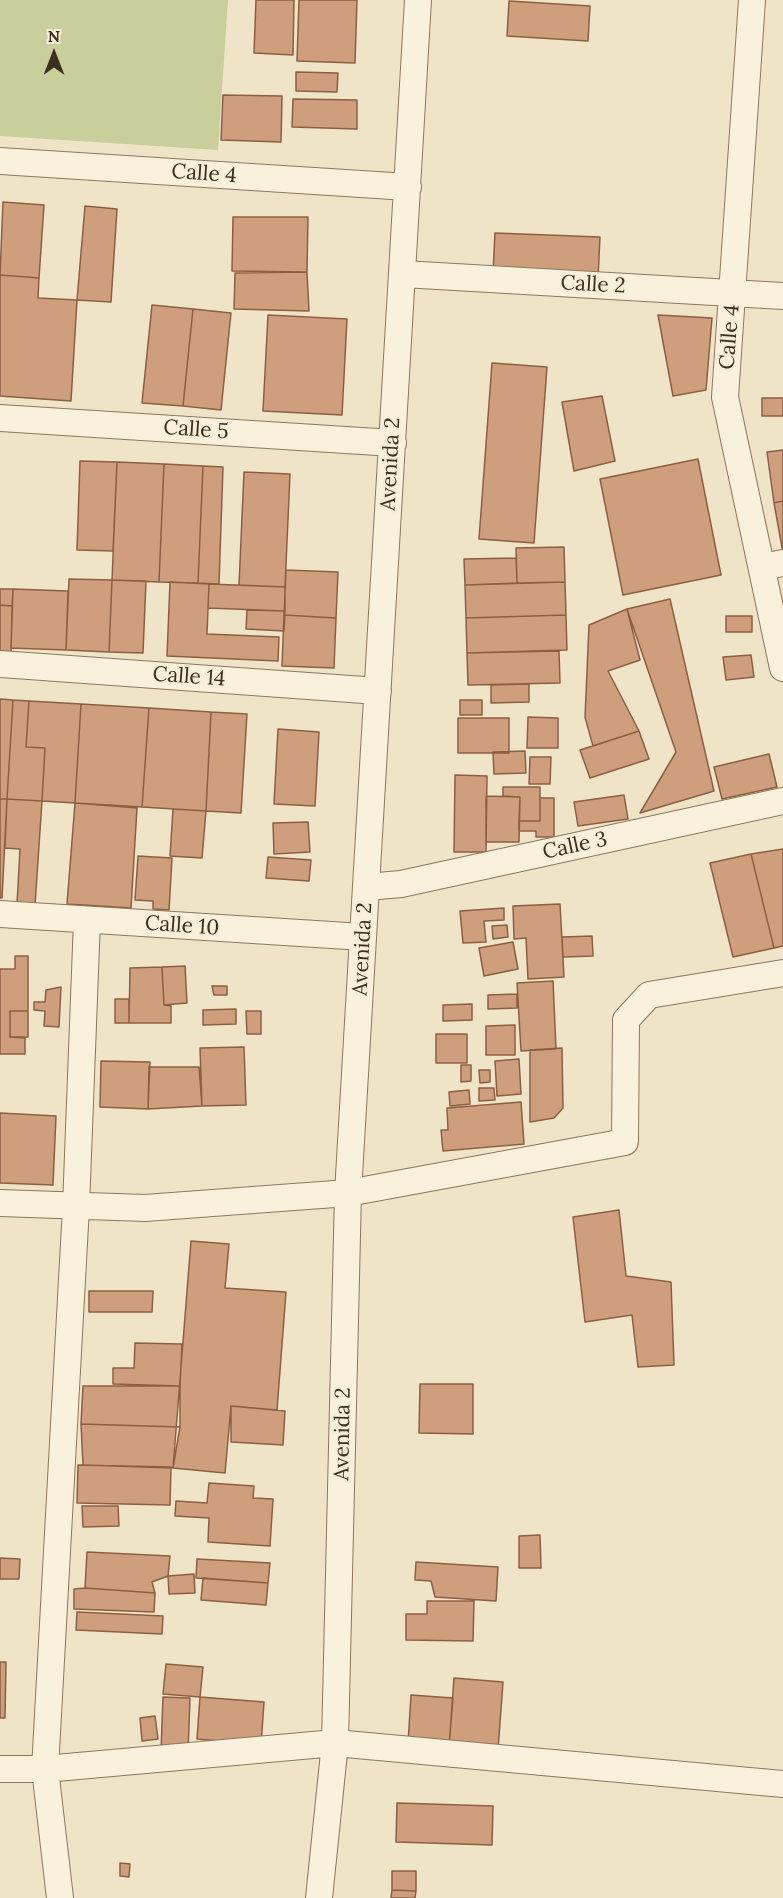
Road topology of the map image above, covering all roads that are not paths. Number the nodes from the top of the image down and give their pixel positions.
1 (418, 0) edge
2 (752, 0) edge
3 (0, 160) edge
4 (408, 187) junction
5 (403, 274) junction
6 (734, 293) junction
7 (783, 296) edge
8 (0, 418) edge
9 (393, 443) junction
10 (772, 565) edge
11 (0, 664) edge
12 (783, 668) edge
13 (378, 691) junction
14 (783, 801) edge
15 (367, 887) junction
16 (0, 914) edge
17 (87, 920) junction
18 (363, 937) junction
19 (783, 973) edge
20 (348, 1193) junction
21 (0, 1203) edge
22 (76, 1207) junction
23 (335, 1743) junction
24 (0, 1769) edge
25 (45, 1769) junction
26 (783, 1784) edge
27 (60, 1898) edge
28 (319, 1898) edge

1 - 4 street, Avenida 2
2 - 6 street, Calle 4
3 - 4 street, Calle 4
4 - 5 street, Avenida 2
5 - 6 street, Calle 2
5 - 9 street, Avenida 2
6 - 7 street, Calle 2
6 - 10 street, Calle 4
8 - 9 street, Calle 5
9 - 13 street, Avenida 2
10 - 12 street, Calle 4
11 - 13 street, Calle 14
13 - 15 street, Avenida 2
14 - 15 street, Calle 3
15 - 18 street, Avenida 2
16 - 17 street, Calle 10
17 - 18 street, Calle 10
17 - 22 street
18 - 20 street, Avenida 2
19 - 20 street
20 - 22 street
20 - 23 street, Avenida 2
21 - 22 street
22 - 25 street
23 - 25 street
23 - 26 street
23 - 28 street, Avenida 2
24 - 25 street
25 - 27 street

